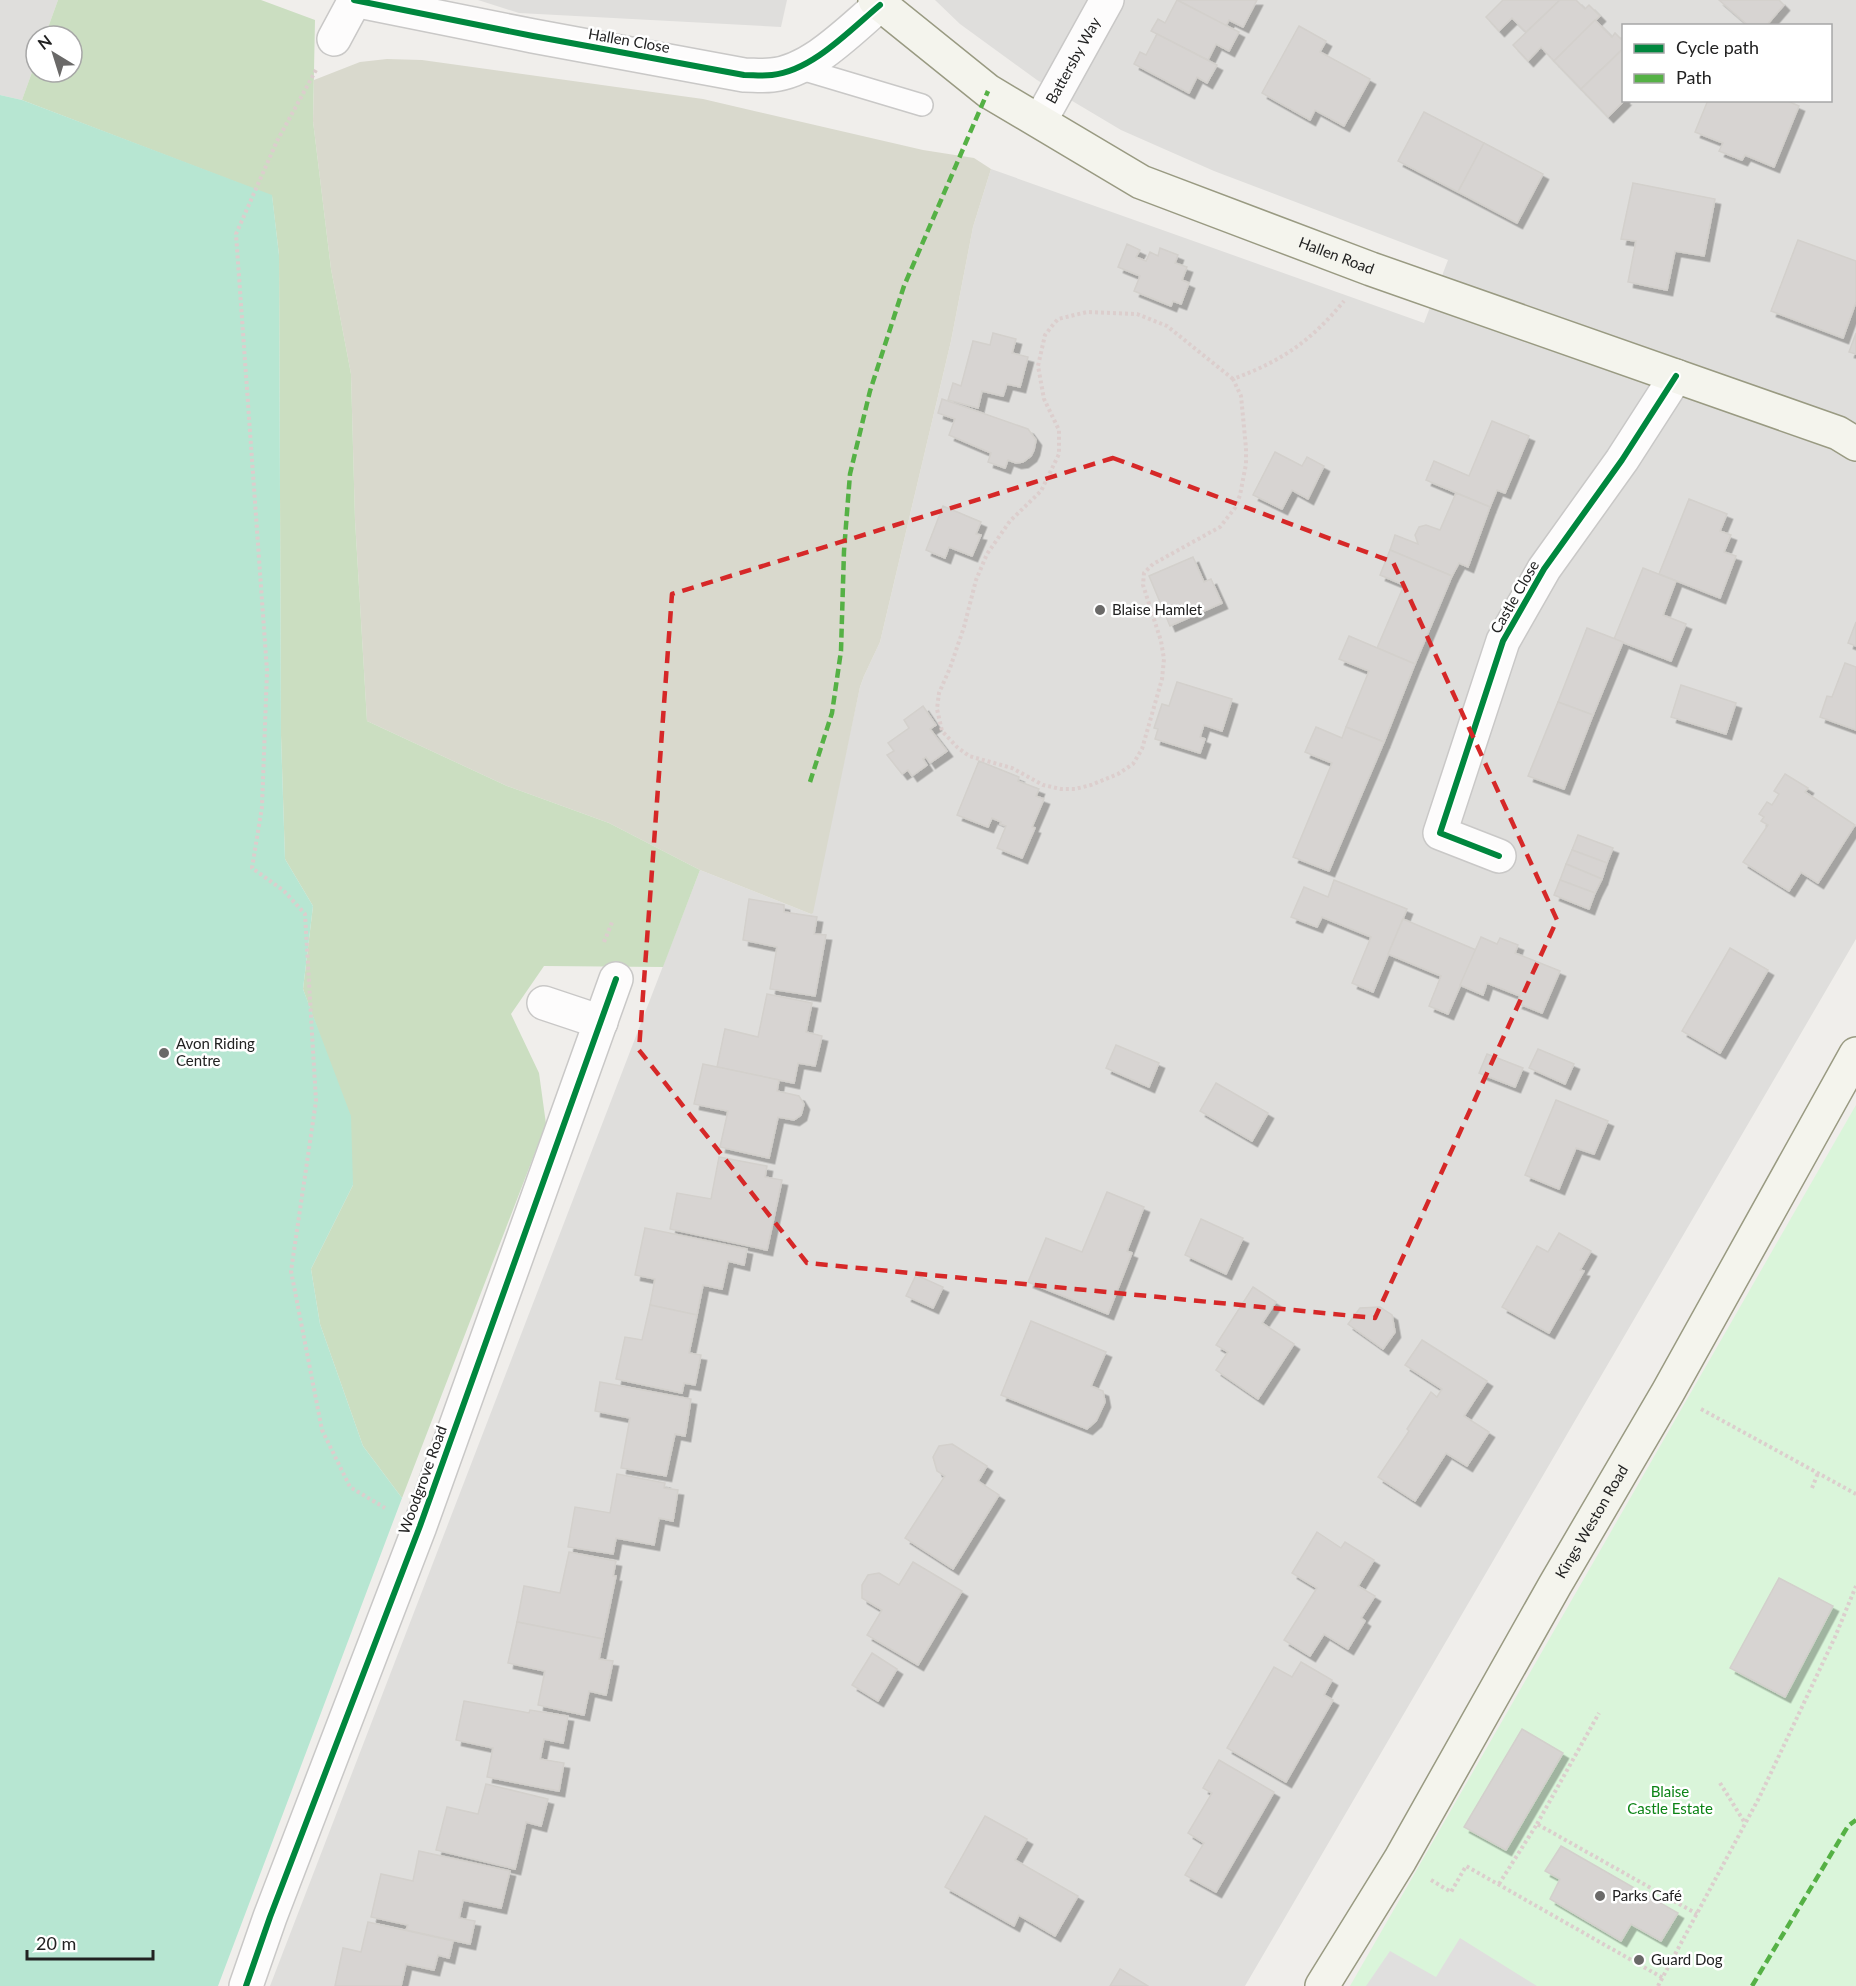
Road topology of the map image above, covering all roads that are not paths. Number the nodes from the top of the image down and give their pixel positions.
1 (355, 0) edge
2 (1107, 0) edge
3 (878, 3) edge
4 (334, 39) road end
5 (798, 68) junction
6 (922, 105) dead end
7 (1040, 121) junction
8 (1676, 376) junction
9 (1850, 437) edge
10 (1499, 856) dead end
11 (616, 980) dead end
12 (544, 1003) dead end
13 (601, 1022) junction
14 (1856, 1054) edge
15 (246, 1986) edge
16 (1322, 1986) edge

1 - 4 street, Hallen Close
1 - 5 street, Hallen Close
2 - 7 street, Battersby Way
3 - 5 street, Hallen Close
3 - 7 main road, Hallen Road
5 - 6 lane
7 - 8 main road, Hallen Road
8 - 9 main road, Hallen Road
8 - 10 street, Castle Close
11 - 13 street, Woodgrove Road
12 - 13 street
13 - 15 street, Woodgrove Road
14 - 16 main road, Kings Weston Road

